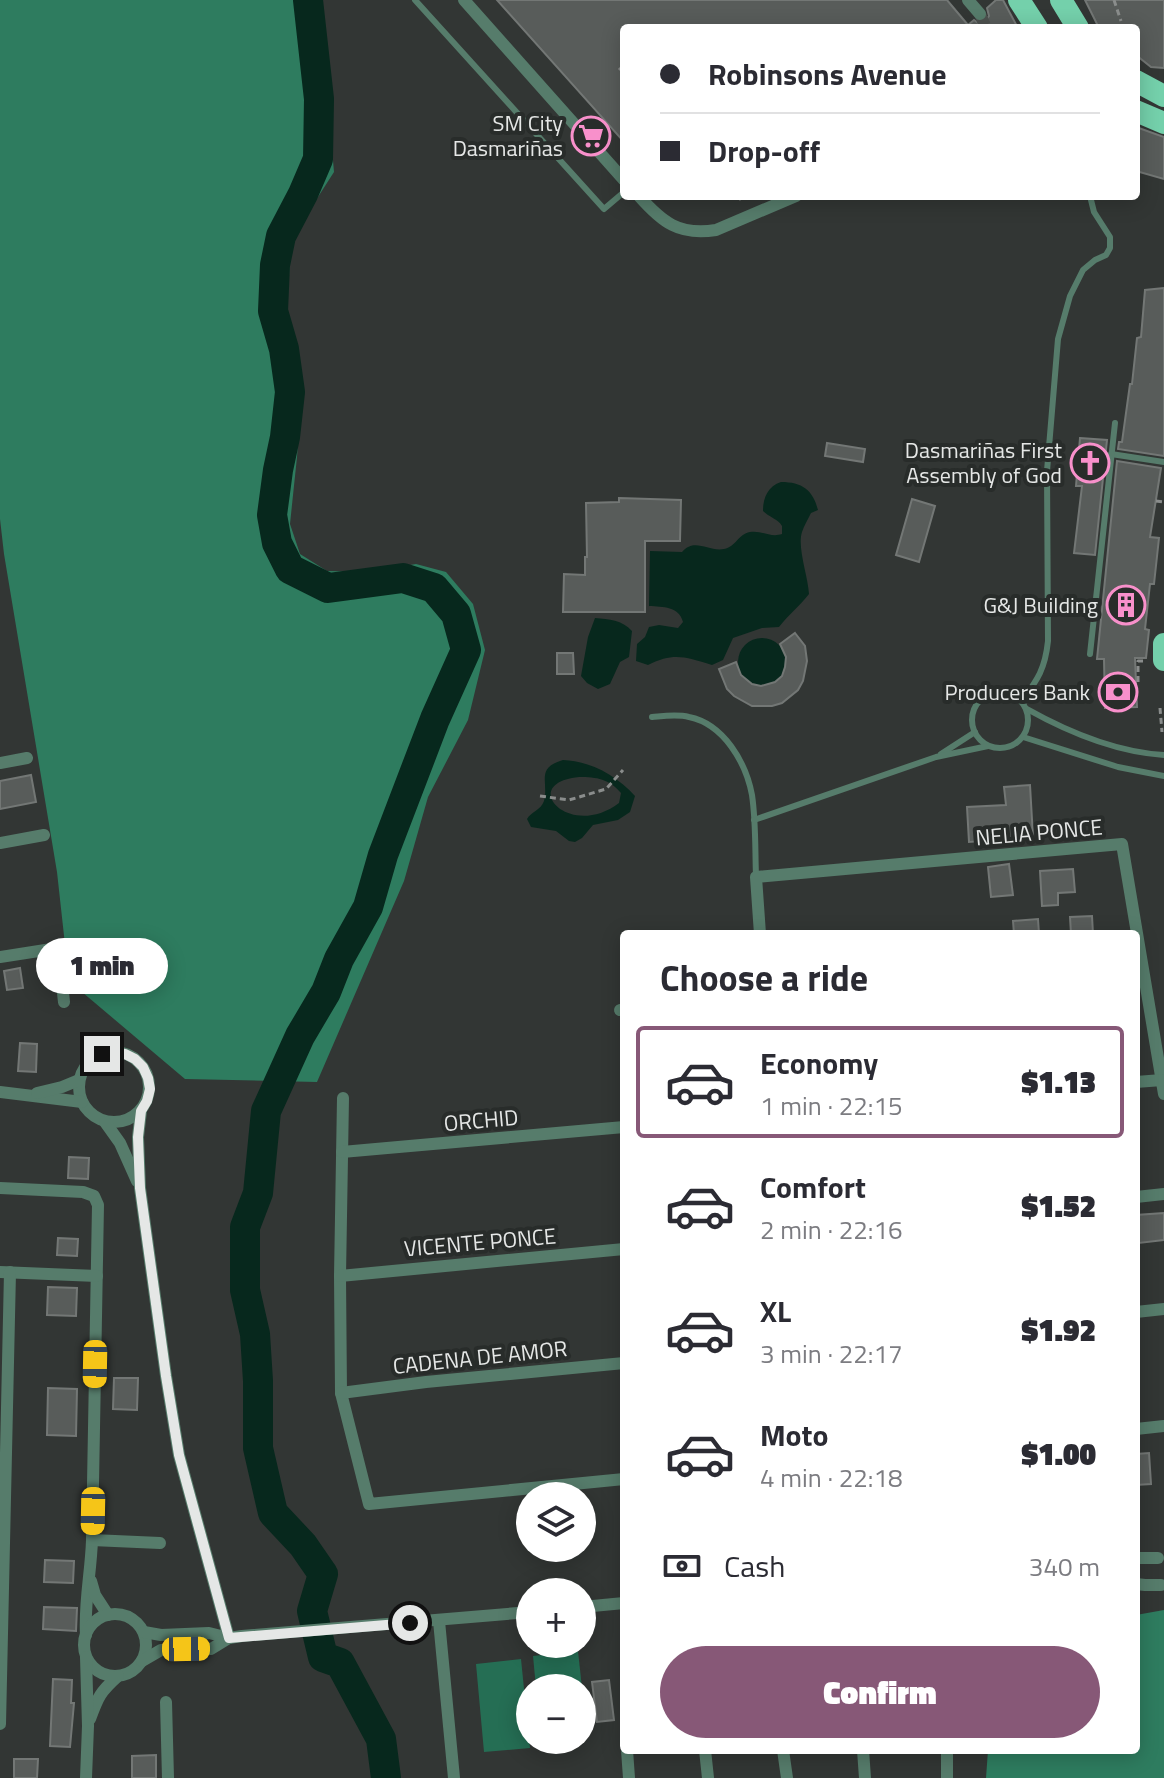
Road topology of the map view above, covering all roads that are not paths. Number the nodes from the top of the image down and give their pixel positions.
1 (415, 0) edge
2 (464, 0) edge
3 (968, 0) edge
4 (1019, 0) edge
5 (1061, 0) edge
6 (980, 14) tunnel mouth
7 (1034, 24) edge
8 (1076, 24) edge
9 (1140, 83) edge
10 (1164, 96) edge
11 (1140, 113) edge
12 (1164, 123) edge
13 (620, 176) edge
14 (620, 195) edge
15 (643, 200) edge
16 (787, 200) edge
17 (1091, 200) edge
18 (1115, 423) dead end
19 (1111, 454) junction
20 (1164, 462) edge
21 (1164, 644) edge
22 (1090, 654) dead end
23 (1156, 660) edge
24 (1022, 701) junction
25 (1027, 709) junction
26 (652, 717) dead end
27 (975, 732) junction
28 (1023, 737) junction
29 (1095, 740) junction
30 (988, 746) junction
31 (1164, 755) edge
32 (936, 757) junction
33 (27, 758) dead end
34 (1090, 758) junction
35 (0, 763) edge
36 (1164, 776) edge
37 (754, 820) junction
38 (44, 835) dead end
39 (0, 843) edge
40 (756, 877) junction
41 (760, 930) edge
42 (1135, 930) edge
43 (0, 957) edge
44 (1140, 965) edge
45 (64, 1002) dead end
46 (79, 1080) junction
47 (1162, 1080) junction
48 (1140, 1082) edge
49 (0, 1092) edge
50 (1164, 1094) edge
51 (30, 1095) junction
52 (343, 1098) dead end
53 (82, 1102) junction
54 (141, 1111) junction
55 (105, 1122) junction
56 (620, 1127) edge
57 (342, 1152) junction
58 (0, 1188) edge
59 (140, 1188) junction
60 (1164, 1194) edge
61 (1140, 1197) edge
62 (620, 1249) edge
63 (5, 1272) edge
64 (97, 1276) junction
65 (340, 1276) junction
66 (1164, 1309) edge
67 (1140, 1312) edge
68 (620, 1363) edge
69 (341, 1393) junction
70 (1164, 1426) edge
71 (1140, 1429) edge
72 (620, 1479) edge
73 (92, 1540) junction
74 (160, 1543) dead end
75 (1140, 1558) edge
76 (1158, 1558) dead end
77 (90, 1577) junction
78 (1140, 1584) edge
79 (1161, 1585) dead end
80 (620, 1603) edge
81 (596, 1606) edge
82 (516, 1613) edge
83 (108, 1615) junction
84 (439, 1621) junction
85 (144, 1632) junction
86 (86, 1635) junction
87 (235, 1637) junction
88 (86, 1656) junction
89 (142, 1661) junction
90 (118, 1676) junction
91 (166, 1702) dead end
92 (0, 1724) edge
93 (88, 1726) junction
94 (627, 1754) edge
95 (705, 1754) edge
96 (784, 1754) edge
97 (863, 1754) edge
98 (947, 1754) edge
99 (86, 1778) edge
100 (168, 1778) edge
101 (454, 1778) edge
102 (629, 1778) edge
103 (708, 1778) edge
104 (787, 1778) edge
105 (865, 1778) edge
106 (947, 1778) edge

1 - 14 lane
2 - 13 street
3 - 6 street
4 - 7 highway
5 - 8 highway
9 - 10 highway
11 - 12 highway
15 - 16 street
17 - 24 lane
18 - 19 lane
19 - 20 lane
19 - 22 lane
21 - 23 highway
24 - 25 lane
24 - 27 lane
25 - 28 lane
25 - 29 lane
26 - 37 lane
27 - 30 lane
27 - 32 lane
28 - 30 lane
28 - 34 lane
29 - 31 lane
29 - 34 lane
30 - 32 lane
32 - 37 lane
33 - 35 street
34 - 36 lane
37 - 40 lane
38 - 39 street
40 - 41 street
40 - 42 street, NELIA PONCE
43 - 45 street
44 - 47 street, NELIA PONCE
46 - 51 street
46 - 53 street
46 - 54 street
47 - 48 street
47 - 50 street, NELIA PONCE
49 - 51 street
51 - 53 street
52 - 57 street
53 - 55 street
54 - 55 street
54 - 59 street
55 - 59 street
56 - 57 street, ORCHID
57 - 65 street
58 - 64 street
59 - 87 street
60 - 61 street
62 - 65 street, VICENTE PONCE
63 - 64 street
63 - 92 street
64 - 73 street
65 - 69 street
66 - 67 street
68 - 69 street, CADENA DE AMOR
69 - 72 street
70 - 71 street
73 - 74 street
73 - 77 street
75 - 76 street
77 - 83 street
77 - 86 street
78 - 79 street
80 - 81 street
82 - 84 street
83 - 85 street
83 - 86 street
84 - 87 street
84 - 101 street
85 - 87 street
85 - 89 street
86 - 88 street
87 - 89 street
88 - 90 street
88 - 93 street
89 - 90 street
90 - 93 street
91 - 100 street
93 - 99 street
94 - 102 street
95 - 103 street
96 - 104 street
97 - 105 street
98 - 106 street

